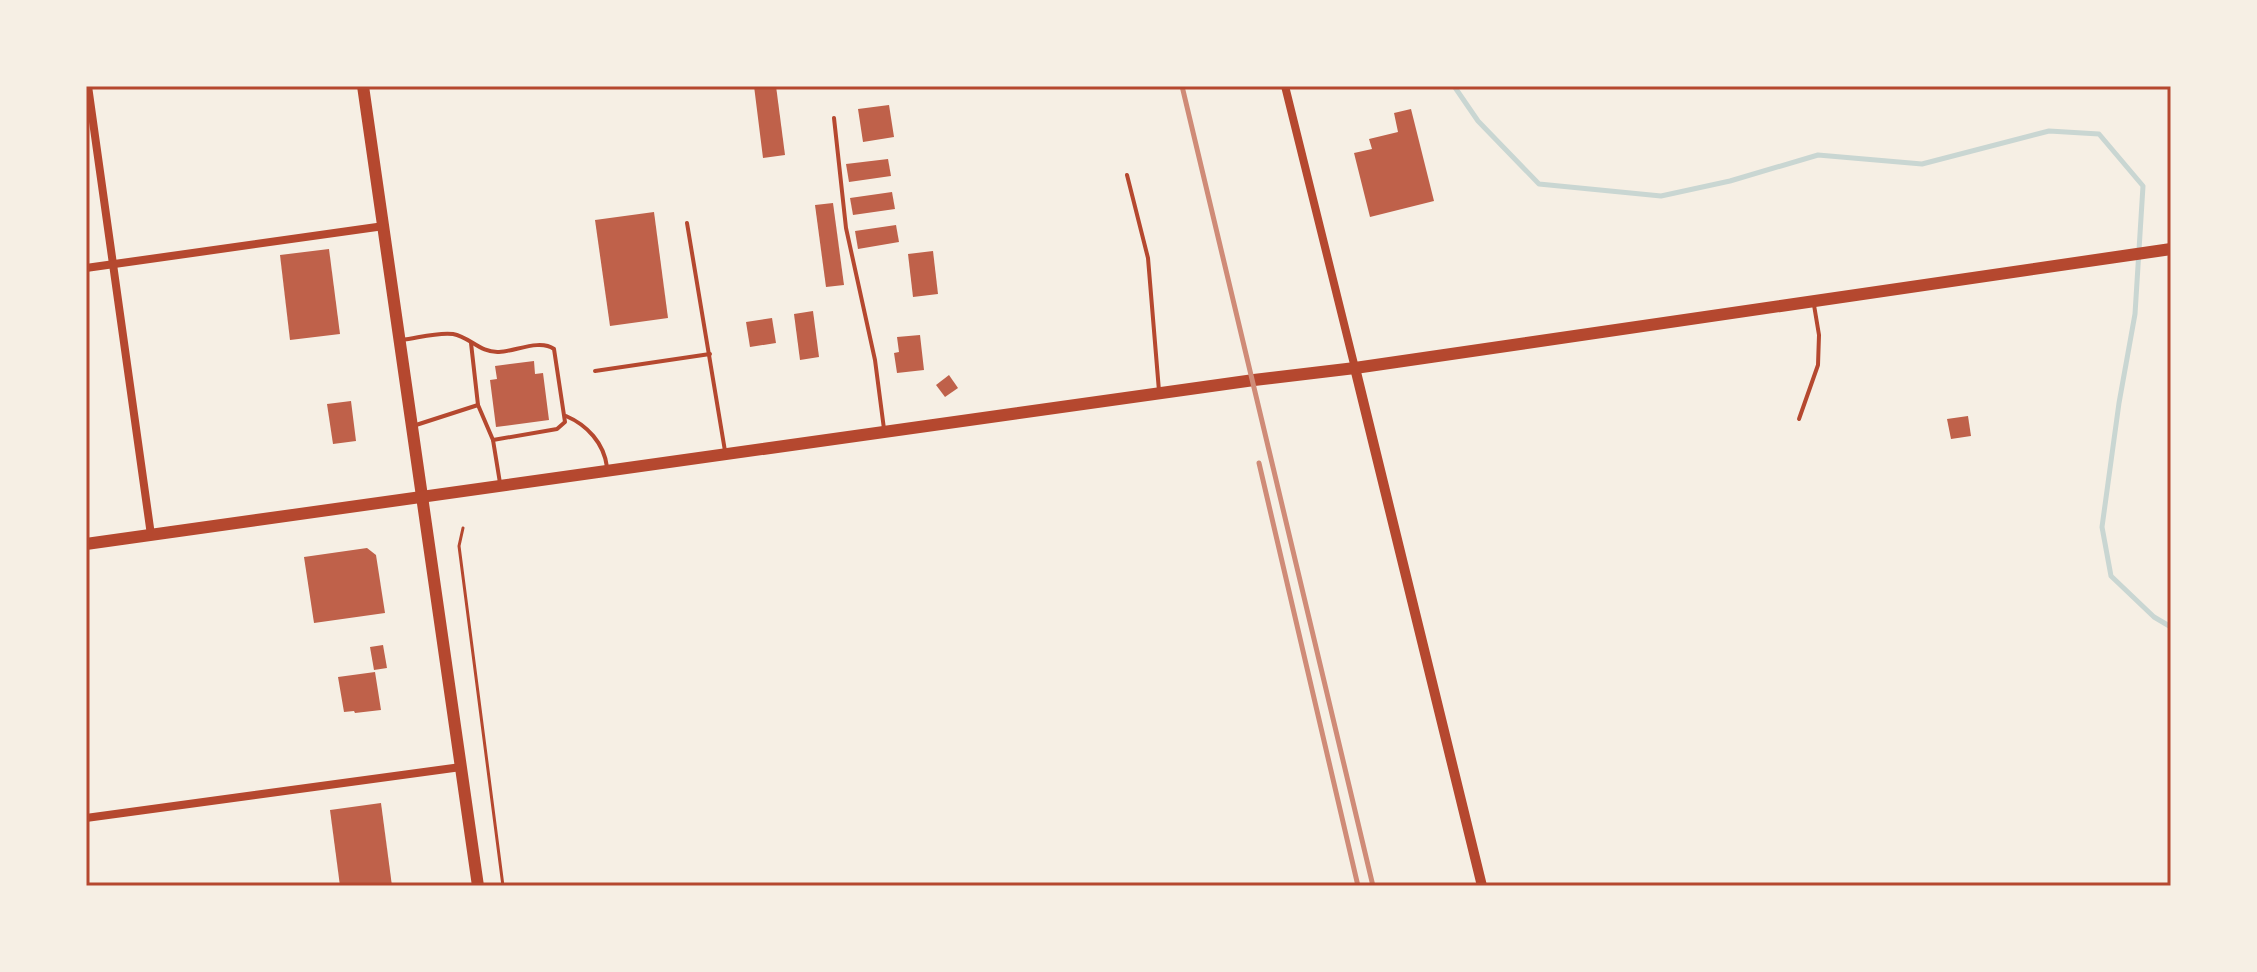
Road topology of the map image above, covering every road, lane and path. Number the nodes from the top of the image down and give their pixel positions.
1 (88, 86) edge
2 (363, 86) edge
3 (1285, 86) edge
4 (834, 118) dead end
5 (1127, 175) dead end
6 (687, 223) dead end
7 (384, 226) junction
8 (2171, 249) edge
9 (114, 264) junction
10 (86, 268) edge
11 (1813, 301) junction
12 (400, 340) junction
13 (471, 343) junction
14 (710, 354) junction
15 (1355, 368) junction
16 (595, 371) dead end
17 (1159, 393) junction
18 (478, 405) junction
19 (566, 416) junction
20 (1799, 419) dead end
21 (413, 426) junction
22 (884, 432) junction
23 (493, 440) junction
24 (725, 454) junction
25 (608, 470) junction
26 (500, 485) junction
27 (423, 496) junction
28 (463, 528) dead end
29 (151, 535) junction
30 (86, 544) edge
31 (461, 767) junction
32 (86, 818) edge
33 (478, 886) edge
34 (503, 886) edge
35 (1482, 886) edge

1 - 9 street
2 - 7 main road
3 - 15 street
4 - 22 lane
5 - 17 lane
6 - 14 lane
7 - 9 street
7 - 12 main road
8 - 11 main road
9 - 10 street
9 - 29 street
11 - 15 main road
11 - 20 lane
12 - 13 lane
12 - 21 main road
13 - 18 lane
13 - 19 lane
14 - 16 lane
14 - 24 lane
15 - 17 main road
15 - 35 street
17 - 22 main road
18 - 21 lane
18 - 23 lane
19 - 23 lane
19 - 25 lane
21 - 27 main road
22 - 24 main road
23 - 26 lane
24 - 25 main road
25 - 26 main road
26 - 27 main road
27 - 29 main road
27 - 31 main road
28 - 34 path
29 - 30 main road
31 - 32 street
31 - 33 main road

